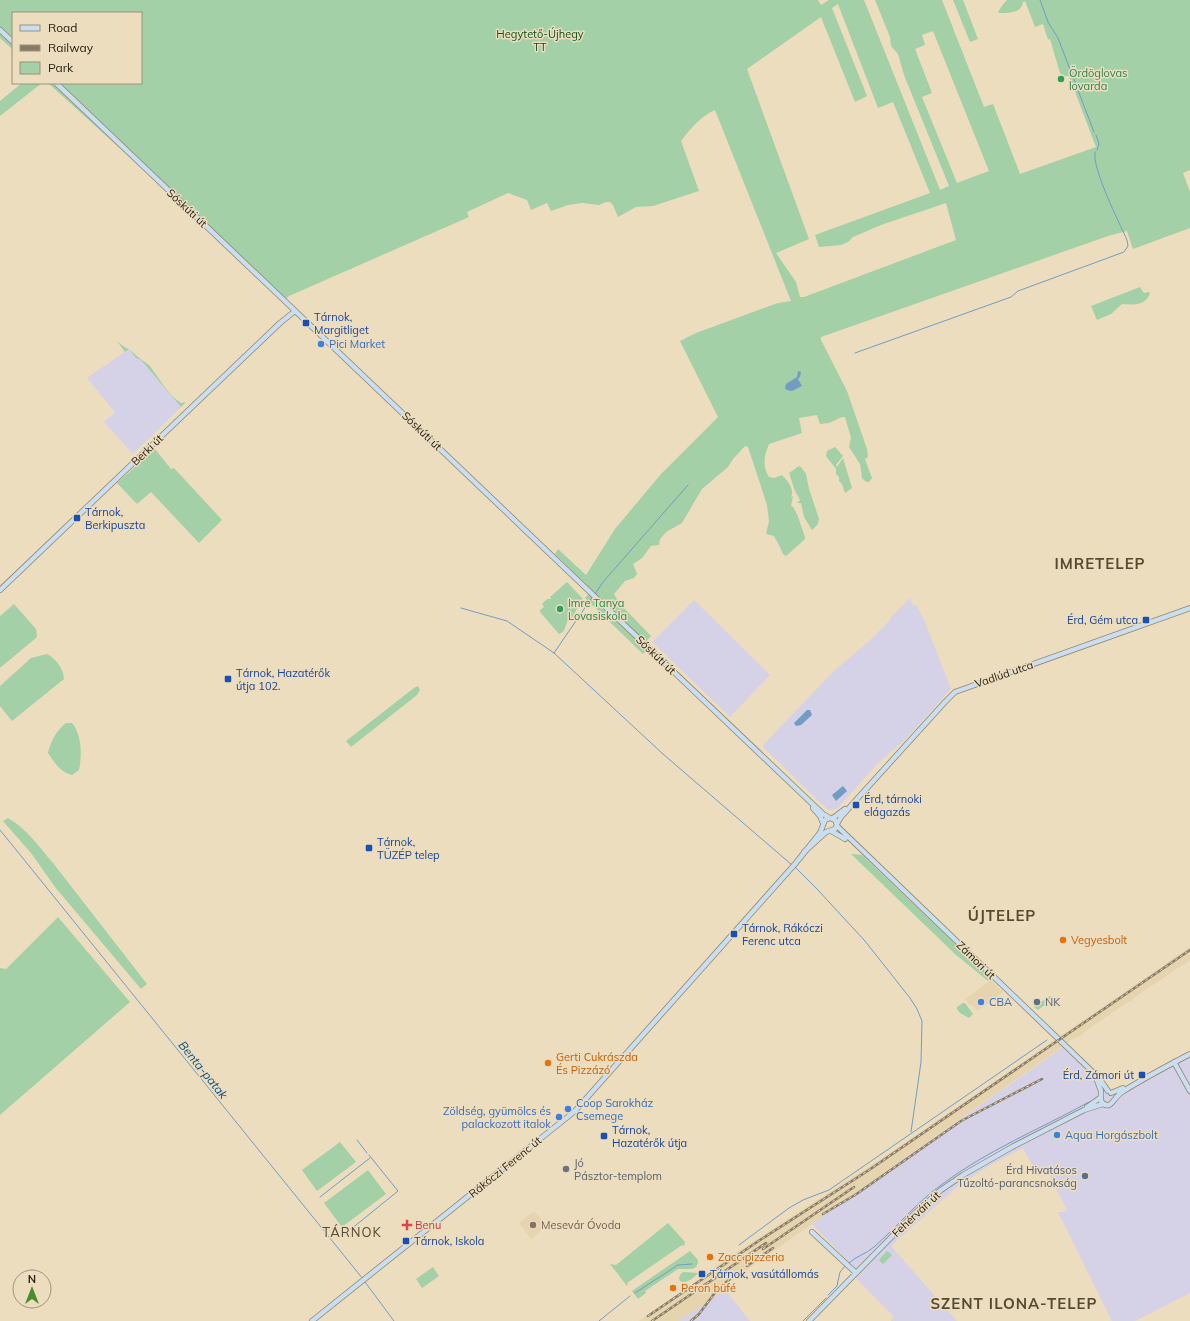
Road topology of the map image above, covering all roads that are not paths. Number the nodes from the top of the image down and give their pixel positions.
1 (0, 30) edge
2 (12, 41) edge
3 (57, 84) edge
4 (295, 311) junction
5 (0, 590) edge
6 (1190, 608) edge
7 (788, 780) junction
8 (857, 799) junction
9 (831, 818) junction
10 (823, 824) junction
11 (837, 825) junction
12 (830, 831) junction
13 (856, 846) junction
14 (804, 852) junction
15 (1190, 1054) edge
16 (1174, 1062) junction
17 (1095, 1074) junction
18 (1135, 1083) junction
19 (1190, 1091) edge
20 (1109, 1092) junction
21 (1101, 1096) junction
22 (1114, 1099) junction
23 (1103, 1104) junction
24 (1084, 1110) junction
25 (812, 1232) dead end
26 (856, 1273) junction
27 (312, 1321) edge
28 (809, 1321) edge

1 - 2 main road
3 - 4 main road, Sóskúti út
4 - 5 main road, Berki út
4 - 7 main road, Sóskúti út
6 - 8 main road, Vadlúd utca
7 - 9 main road, Sóskúti út
7 - 10 main road, Sóskúti út
8 - 9 main road, Vadlúd utca
8 - 11 main road, Vadlúd utca
9 - 10 main road
9 - 11 main road
10 - 12 main road
10 - 14 main road
11 - 12 main road
11 - 13 main road, Zámori út
12 - 13 main road, Zámori út
12 - 14 main road
13 - 17 main road, Zámori út
14 - 27 main road, Rákóczi Ferenc út
15 - 16 main road
16 - 18 main road
16 - 19 main road
17 - 20 main road, Zámori út
17 - 21 main road, Zámori út
18 - 20 main road
18 - 22 main road
20 - 21 main road
20 - 22 main road
21 - 23 main road
21 - 24 main road, Fehérvári út
22 - 23 main road
23 - 24 main road, Fehérvári út
24 - 26 main road, Fehérvári út
25 - 26 main road
26 - 28 main road, Fehérvári út

